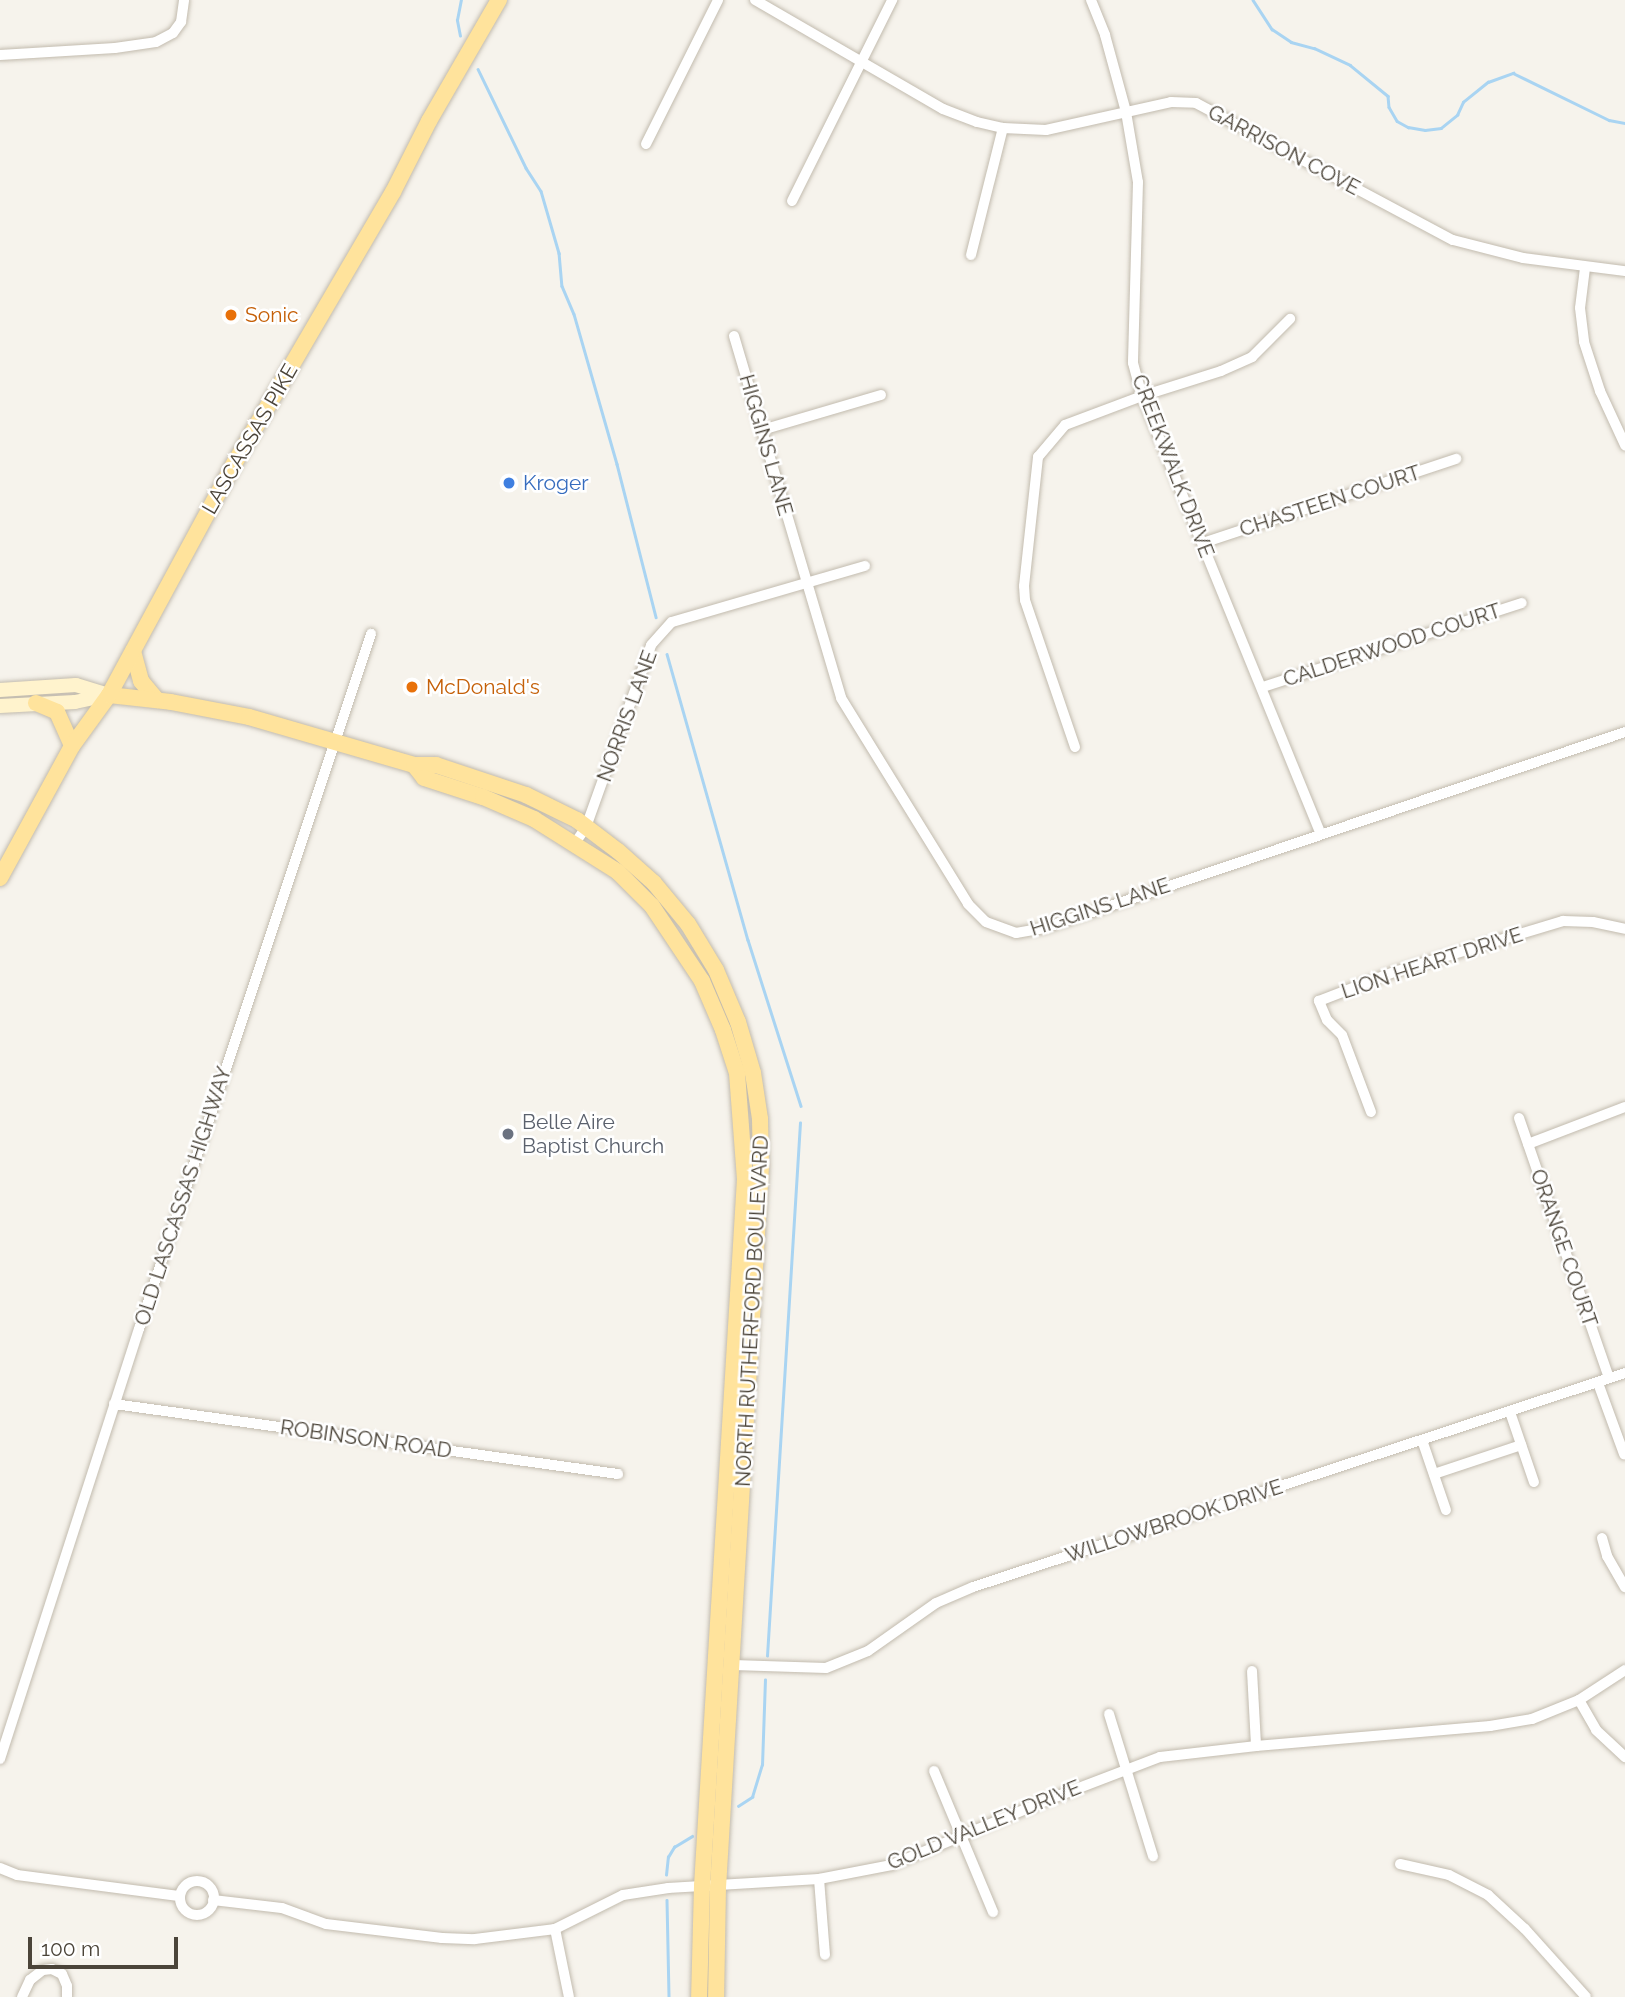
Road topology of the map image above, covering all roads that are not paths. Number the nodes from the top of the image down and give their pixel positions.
1 (184, 0) edge
2 (499, 0) edge
3 (718, 0) edge
4 (755, 0) edge
5 (892, 0) edge
6 (1091, 0) edge
7 (0, 55) edge
8 (861, 60) junction
9 (1126, 112) junction
10 (1003, 128) junction
11 (646, 145) dead end
12 (792, 201) dead end
13 (971, 255) dead end
14 (1585, 268) junction
15 (1625, 271) edge
16 (1290, 319) dead end
17 (734, 337) dead end
18 (881, 394) dead end
19 (1142, 396) junction
20 (762, 430) junction
21 (1625, 445) edge
22 (1456, 459) dead end
23 (1203, 543) junction
24 (865, 566) dead end
25 (806, 582) junction
26 (1522, 603) dead end
27 (371, 634) dead end
28 (133, 651) junction
29 (1263, 687) junction
30 (0, 690) edge
31 (109, 695) junction
32 (157, 700) junction
33 (36, 703) junction
34 (0, 706) edge
35 (1625, 732) edge
36 (333, 741) junction
37 (72, 746) junction
38 (1075, 747) dead end
39 (414, 765) junction
40 (586, 827) junction
41 (1320, 833) junction
42 (575, 843) junction
43 (0, 878) edge
44 (1625, 929) edge
45 (1625, 1107) edge
46 (1371, 1112) dead end
47 (1519, 1118) dead end
48 (1528, 1144) junction
49 (1625, 1373) edge
50 (1609, 1378) junction
51 (1598, 1383) junction
52 (114, 1404) junction
53 (1510, 1412) junction
54 (1422, 1440) junction
55 (1521, 1445) junction
56 (1624, 1454) edge
57 (618, 1474) dead end
58 (1433, 1474) junction
59 (1534, 1482) dead end
60 (1446, 1510) dead end
61 (1602, 1538) dead end
62 (1625, 1587) edge
63 (733, 1665) junction
64 (1625, 1670) edge
65 (1252, 1671) dead end
66 (1578, 1700) junction
67 (1109, 1714) dead end
68 (1256, 1745) junction
69 (1625, 1757) edge
70 (0, 1759) edge
71 (1126, 1768) junction
72 (934, 1771) dead end
73 (963, 1838) junction
74 (1153, 1856) dead end
75 (1400, 1864) dead end
76 (0, 1868) edge
77 (819, 1879) junction
78 (710, 1886) junction
79 (180, 1896) junction
80 (213, 1900) junction
81 (993, 1912) dead end
82 (555, 1928) junction
83 (825, 1955) dead end
84 (22, 1997) edge
85 (67, 1997) edge
86 (569, 1997) edge
87 (699, 1997) edge
88 (716, 1997) edge
89 (1586, 1997) edge

1 - 7 street
2 - 28 main road, LASCASSAS PIKE
3 - 11 street
4 - 8 street, GARRISON COVE
5 - 8 street
6 - 9 street, CREEKWALK DRIVE
8 - 10 street, GARRISON COVE
8 - 12 street
9 - 10 street, GARRISON COVE
9 - 14 street, GARRISON COVE
9 - 19 street, CREEKWALK DRIVE
10 - 13 street
14 - 15 street, GARRISON COVE
14 - 21 street
16 - 19 street
17 - 20 street, HIGGINS LANE
18 - 20 street
19 - 23 street, CREEKWALK DRIVE
19 - 38 street
20 - 25 street, HIGGINS LANE
22 - 23 street, CHASTEEN COURT
23 - 29 street, CREEKWALK DRIVE
24 - 25 street, NORRIS LANE
25 - 40 street, NORRIS LANE
25 - 41 street, HIGGINS LANE
26 - 29 street, CALDERWOOD COURT
27 - 36 street, OLD LASCASSAS HIGHWAY
28 - 31 main road, LASCASSAS PIKE
28 - 32 main road
29 - 41 street, CREEKWALK DRIVE
30 - 31 main road
31 - 32 main road, NORTH RUTHERFORD BOULEVARD
31 - 33 main road
31 - 37 main road, LASCASSAS PIKE
32 - 36 main road, NORTH RUTHERFORD BOULEVARD
33 - 34 main road
33 - 37 main road
35 - 41 street, HIGGINS LANE
36 - 39 main road, NORTH RUTHERFORD BOULEVARD
36 - 52 street, OLD LASCASSAS HIGHWAY
37 - 43 main road, LASCASSAS PIKE
39 - 40 main road, NORTH RUTHERFORD BOULEVARD
39 - 42 main road, NORTH RUTHERFORD BOULEVARD
40 - 42 street, NORRIS LANE
40 - 63 main road, NORTH RUTHERFORD BOULEVARD
42 - 78 main road, NORTH RUTHERFORD BOULEVARD
44 - 46 street, LION HEART DRIVE
45 - 48 street
47 - 48 street, ORANGE COURT
48 - 50 street, ORANGE COURT
49 - 50 street, WILLOWBROOK DRIVE
50 - 51 street, WILLOWBROOK DRIVE
51 - 53 street, WILLOWBROOK DRIVE
51 - 56 street
52 - 57 street, ROBINSON ROAD
52 - 70 street, OLD LASCASSAS HIGHWAY
53 - 54 street, WILLOWBROOK DRIVE
53 - 55 street
54 - 58 street
54 - 63 street, WILLOWBROOK DRIVE
55 - 58 street
55 - 59 street
58 - 60 street
61 - 62 street
63 - 78 main road, NORTH RUTHERFORD BOULEVARD
64 - 66 street, GOLD VALLEY DRIVE
65 - 68 street
66 - 68 street, GOLD VALLEY DRIVE
66 - 69 street
67 - 71 street
68 - 71 street, GOLD VALLEY DRIVE
71 - 73 street, GOLD VALLEY DRIVE
71 - 74 street
72 - 73 street
73 - 77 street, GOLD VALLEY DRIVE
73 - 81 street
75 - 89 street
76 - 79 street, GOLD VALLEY DRIVE
77 - 78 street, GOLD VALLEY DRIVE
77 - 83 street
78 - 82 street, GOLD VALLEY DRIVE
78 - 87 main road, NORTH RUTHERFORD BOULEVARD
78 - 88 main road, NORTH RUTHERFORD BOULEVARD
79 - 80 street, GOLD VALLEY DRIVE
79 - 80 street
80 - 82 street, GOLD VALLEY DRIVE
82 - 86 street
84 - 85 street

